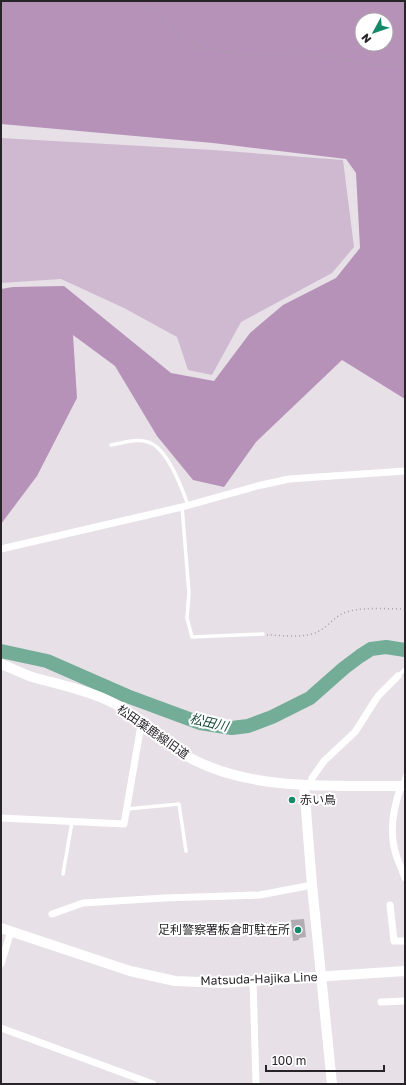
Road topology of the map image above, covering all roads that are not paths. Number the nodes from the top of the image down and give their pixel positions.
1 (111, 445) dead end
2 (405, 471) edge
3 (185, 506) junction
4 (1, 550) edge
5 (263, 634) road end
6 (1, 664) edge
7 (405, 669) edge
8 (398, 676) joint
9 (144, 724) junction
10 (405, 775) edge
11 (307, 785) junction
12 (403, 786) edge
13 (126, 809) junction
14 (1, 818) edge
15 (72, 822) junction
16 (186, 851) dead end
17 (63, 874) dead end
18 (405, 878) edge
19 (312, 885) junction
20 (390, 905) dead end
21 (52, 914) dead end
22 (1, 928) edge
23 (11, 931) junction
24 (405, 941) edge
25 (1, 964) edge
26 (405, 971) edge
27 (320, 977) junction
28 (253, 981) junction
29 (405, 1001) edge
30 (381, 1002) dead end
31 (1, 1028) edge
32 (153, 1084) edge
33 (256, 1084) edge
34 (332, 1084) edge

1 - 3 lane
2 - 3 street
3 - 4 street
3 - 5 lane
6 - 9 street, 松田葉鹿線旧道
7 - 8 lane
8 - 11 street
9 - 11 street, 松田葉鹿線旧道
9 - 13 street
10 - 12 lane
11 - 12 street, 松田葉鹿線旧道
11 - 19 street
12 - 18 street
13 - 15 street
13 - 16 lane
14 - 15 street
15 - 17 lane
19 - 21 street
19 - 27 street
20 - 24 street
22 - 23 street, Matsuda-Hajika Line
23 - 25 street
23 - 28 street, Matsuda-Hajika Line
26 - 27 street, Matsuda-Hajika Line
27 - 28 street, Matsuda-Hajika Line
27 - 34 street
28 - 33 street
29 - 30 street
31 - 32 street

